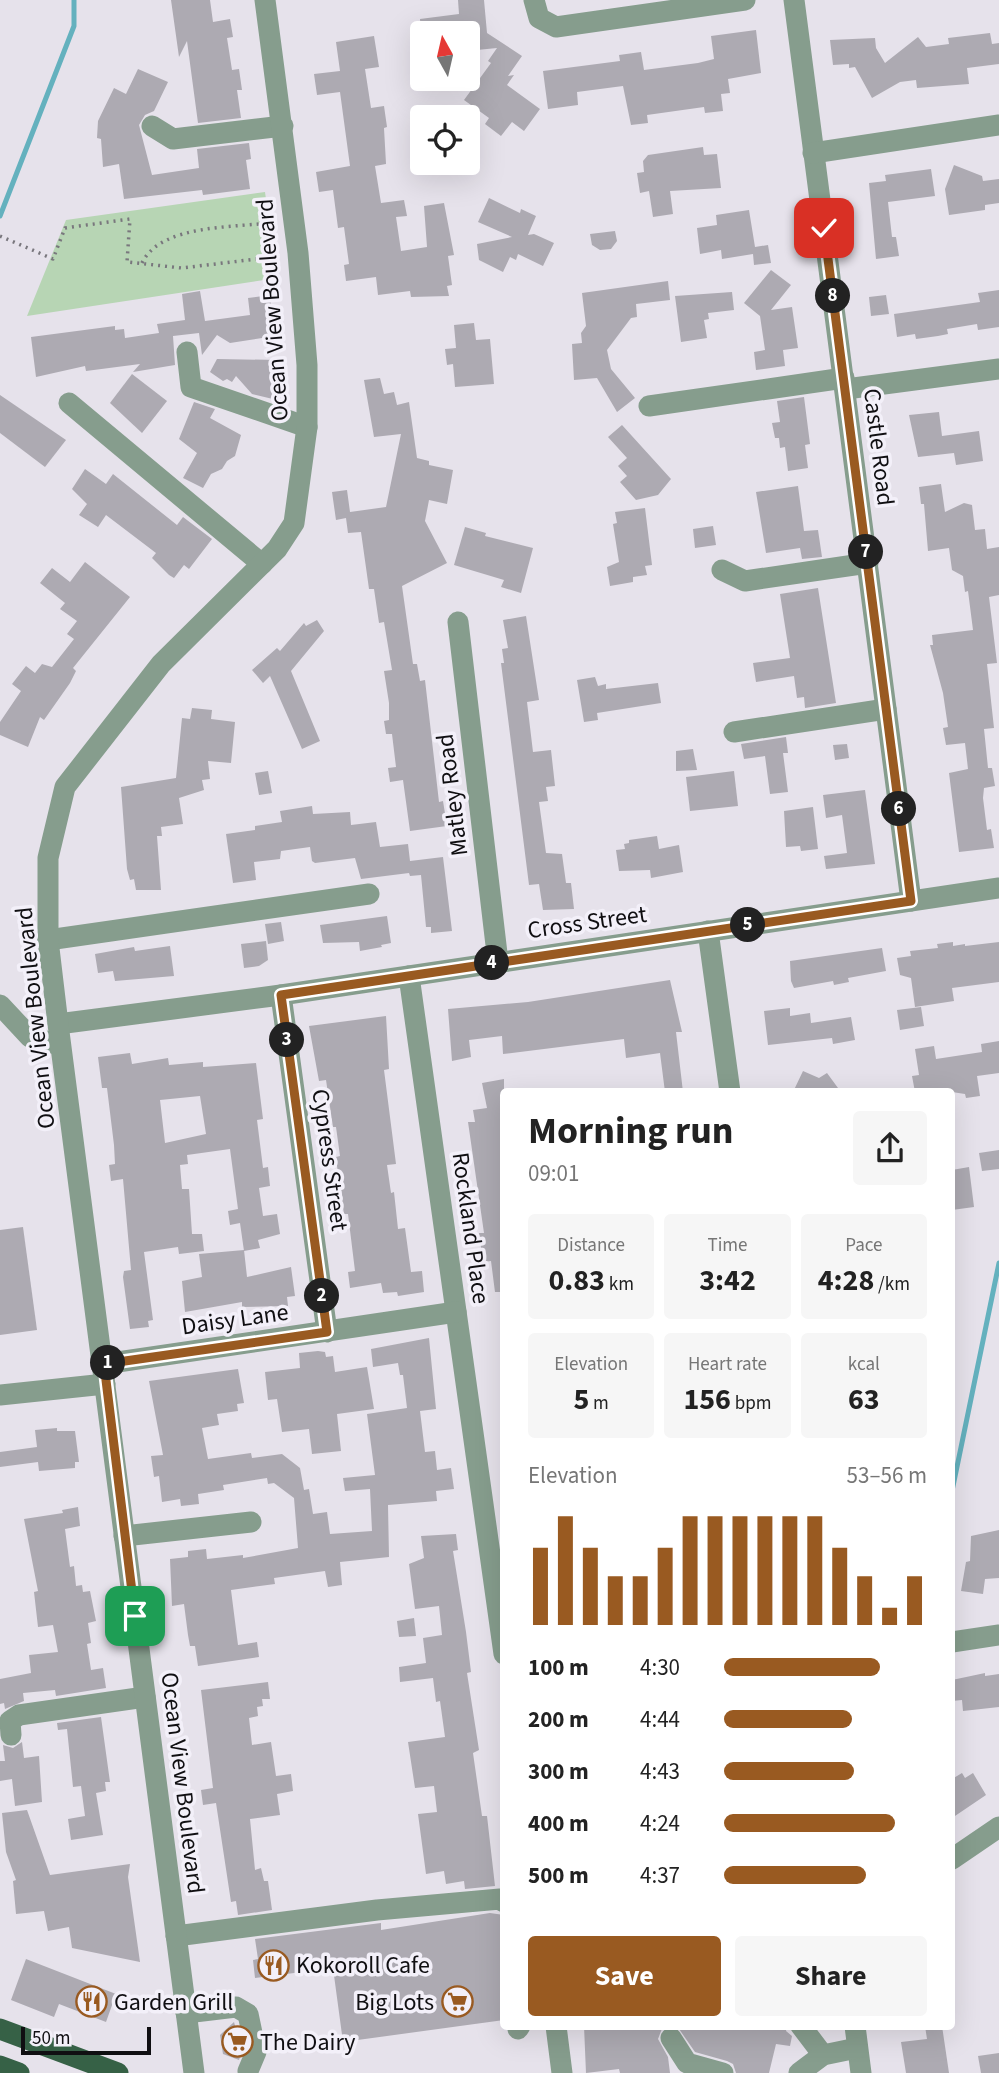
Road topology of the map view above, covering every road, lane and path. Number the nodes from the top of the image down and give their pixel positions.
1 (265, 0) edge
2 (534, 0) edge
3 (745, 0) edge
4 (794, 0) edge
5 (999, 125) edge
6 (152, 126) dead end
7 (282, 126) junction
8 (813, 153) junction
9 (294, 219) junction
10 (0, 236) edge
11 (298, 253) junction
12 (142, 263) junction
13 (187, 352) dead end
14 (999, 369) edge
15 (845, 383) junction
16 (69, 403) dead end
17 (649, 406) dead end
18 (307, 427) junction
19 (262, 564) junction
20 (868, 564) junction
21 (722, 570) dead end
22 (458, 622) dead end
23 (886, 709) junction
24 (734, 732) dead end
25 (999, 888) edge
26 (369, 894) dead end
27 (911, 901) junction
28 (708, 931) junction
29 (48, 940) junction
30 (498, 962) junction
31 (409, 976) junction
32 (281, 995) junction
33 (0, 1005) edge
34 (59, 1034) junction
35 (729, 1088) edge
36 (456, 1312) junction
37 (327, 1332) junction
38 (105, 1374) junction
39 (0, 1395) edge
40 (251, 1522) dead end
41 (124, 1536) junction
42 (500, 1626) edge
43 (999, 1635) edge
44 (955, 1642) edge
45 (145, 1697) junction
46 (11, 1735) dead end
47 (999, 1827) edge
48 (955, 1857) edge
49 (500, 1899) edge
50 (176, 1936) junction
51 (186, 2013) junction
52 (0, 2029) edge
53 (557, 2030) edge
54 (804, 2030) edge
55 (856, 2037) edge
56 (671, 2038) dead end
57 (823, 2055) junction
58 (0, 2066) edge
59 (248, 2071) dead end
60 (19, 2073) edge
61 (118, 2073) edge
62 (194, 2073) edge
63 (562, 2073) edge
64 (723, 2073) edge
65 (799, 2073) edge
66 (861, 2073) edge

1 - 7 street, Ocean View Boulevard
2 - 3 street
4 - 8 street, Castle Road
5 - 8 street
6 - 7 street
7 - 9 street, Ocean View Boulevard
8 - 15 street, Castle Road
9 - 11 street, Ocean View Boulevard
9 - 12 path
10 - 12 path
11 - 12 path
11 - 18 street, Ocean View Boulevard
13 - 18 street
14 - 15 street
15 - 17 street
15 - 20 street, Castle Road
16 - 19 street
18 - 19 street, Ocean View Boulevard
19 - 29 street, Ocean View Boulevard
20 - 21 street
20 - 23 street, Castle Road
22 - 30 street, Matley Road
23 - 24 street
23 - 27 street, Castle Road
25 - 27 street, Cross Street
26 - 29 street
27 - 28 street, Cross Street
28 - 30 street, Cross Street
28 - 35 street
29 - 34 street, Ocean View Boulevard
30 - 31 street, Cross Street
31 - 32 street, Cross Street
31 - 36 street, Rockland Place
32 - 34 street, Cross Street
32 - 37 street, Cypress Street
33 - 34 street
34 - 38 street, Ocean View Boulevard
36 - 37 street, Daisy Lane
36 - 42 street, Rockland Place
37 - 38 street, Daisy Lane
38 - 39 street, Daisy Lane
38 - 41 street, Ocean View Boulevard
40 - 41 street
41 - 45 street, Ocean View Boulevard
43 - 44 street
45 - 46 street
45 - 50 street, Ocean View Boulevard
47 - 48 street
49 - 50 street
50 - 51 street, Ocean View Boulevard
51 - 59 street
51 - 62 street, Ocean View Boulevard
52 - 61 main road
53 - 63 street
54 - 57 street
55 - 57 street
55 - 66 street
56 - 64 street
57 - 65 street
58 - 60 main road

